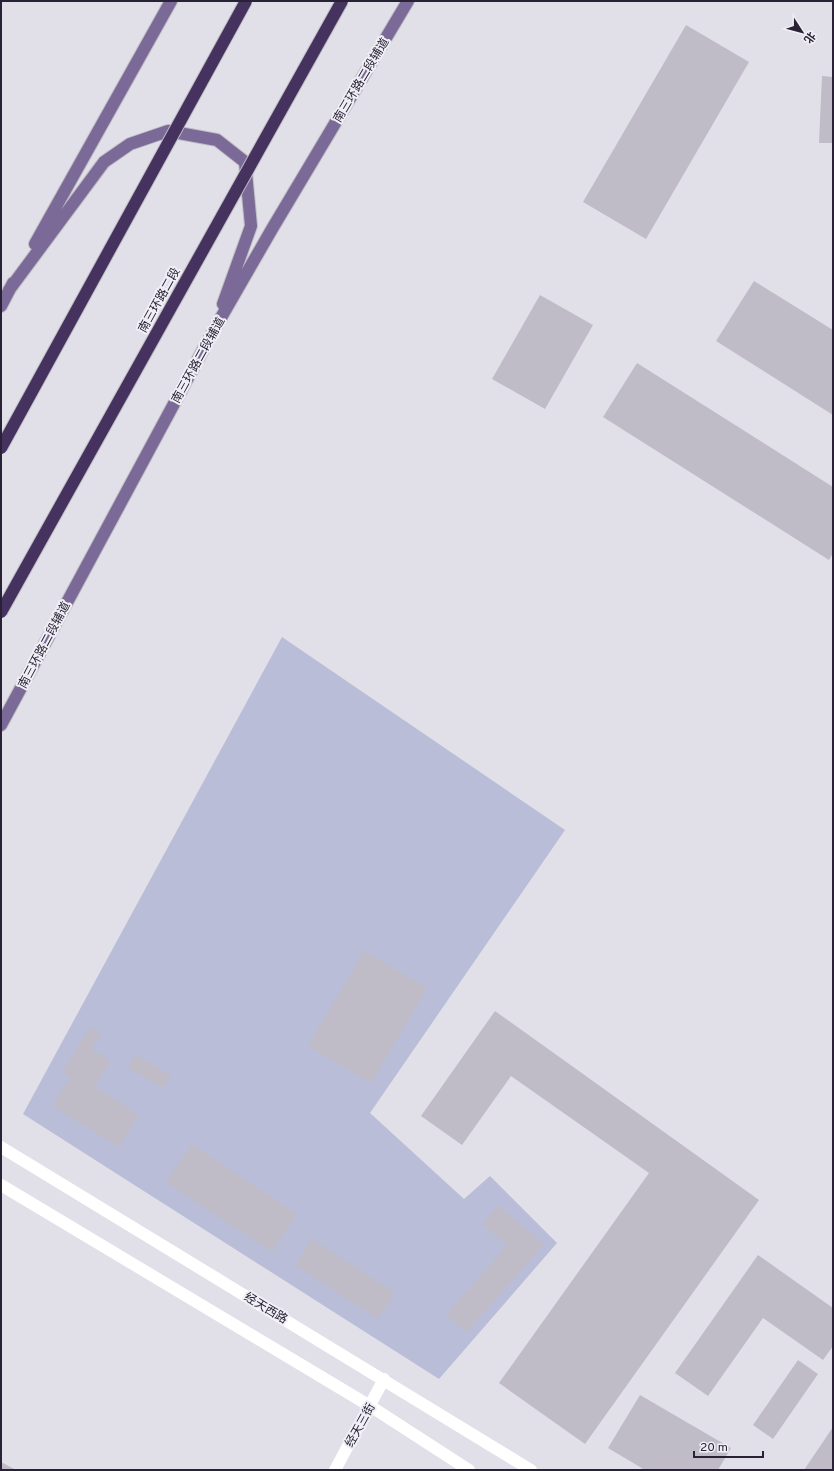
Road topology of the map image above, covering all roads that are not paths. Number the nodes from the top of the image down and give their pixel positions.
1 (170, 1) edge
2 (246, 1) edge
3 (342, 1) edge
4 (408, 1) edge
5 (9, 290) junction
6 (1, 306) edge
7 (211, 335) junction
8 (1, 448) edge
9 (1, 612) edge
10 (1, 725) edge
11 (1, 1147) edge
12 (1, 1185) edge
13 (384, 1379) junction
14 (370, 1406) junction
15 (335, 1470) edge
16 (469, 1470) edge
17 (531, 1470) edge

1 - 5 main road
2 - 8 highway, bridge
3 - 9 highway, 南三环路二段, bridge
4 - 7 main road, 南三环路二段辅道
5 - 6 main road
5 - 7 main road
7 - 10 main road, 南三环路二段辅道
11 - 13 street, 经天西路
12 - 14 street
13 - 14 street, 经天三街
13 - 17 street, 经天西路
14 - 15 street, 经天三街
14 - 16 street

